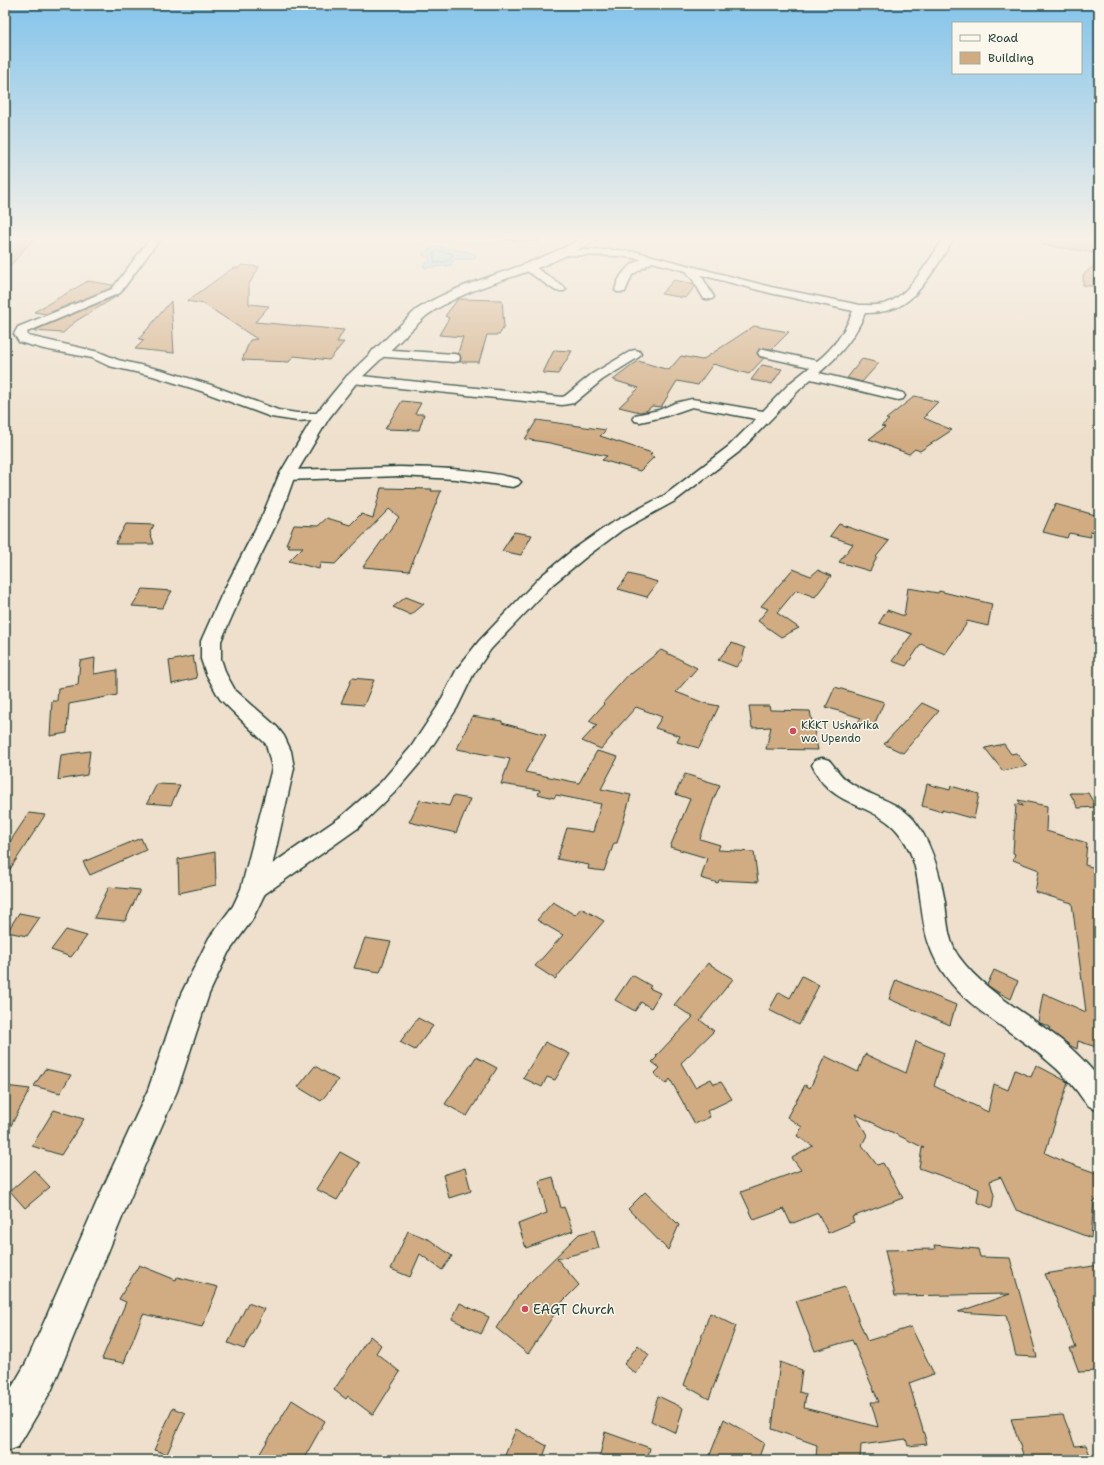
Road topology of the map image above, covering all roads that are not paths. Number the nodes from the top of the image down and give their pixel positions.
1 (84, 304) edge
2 (433, 304) edge
3 (838, 304) edge
4 (894, 304) edge
5 (860, 309) junction
6 (377, 353) junction
7 (764, 353) dead end
8 (635, 354) dead end
9 (454, 358) dead end
10 (815, 371) junction
11 (352, 378) junction
12 (898, 396) dead end
13 (322, 416) junction
14 (765, 416) junction
15 (640, 418) dead end
16 (287, 475) junction
17 (513, 482) dead end
18 (822, 765) dead end
19 (254, 889) junction
20 (1099, 1098) edge
21 (5, 1434) edge

1 - 13 street
2 - 6 street
3 - 5 street
4 - 5 street
5 - 10 street
6 - 9 street
6 - 11 street
7 - 10 street
8 - 11 street
10 - 12 street
10 - 14 street
11 - 13 street
13 - 16 street
14 - 15 street
14 - 19 street
16 - 17 street
16 - 19 street
18 - 20 street
19 - 21 street

